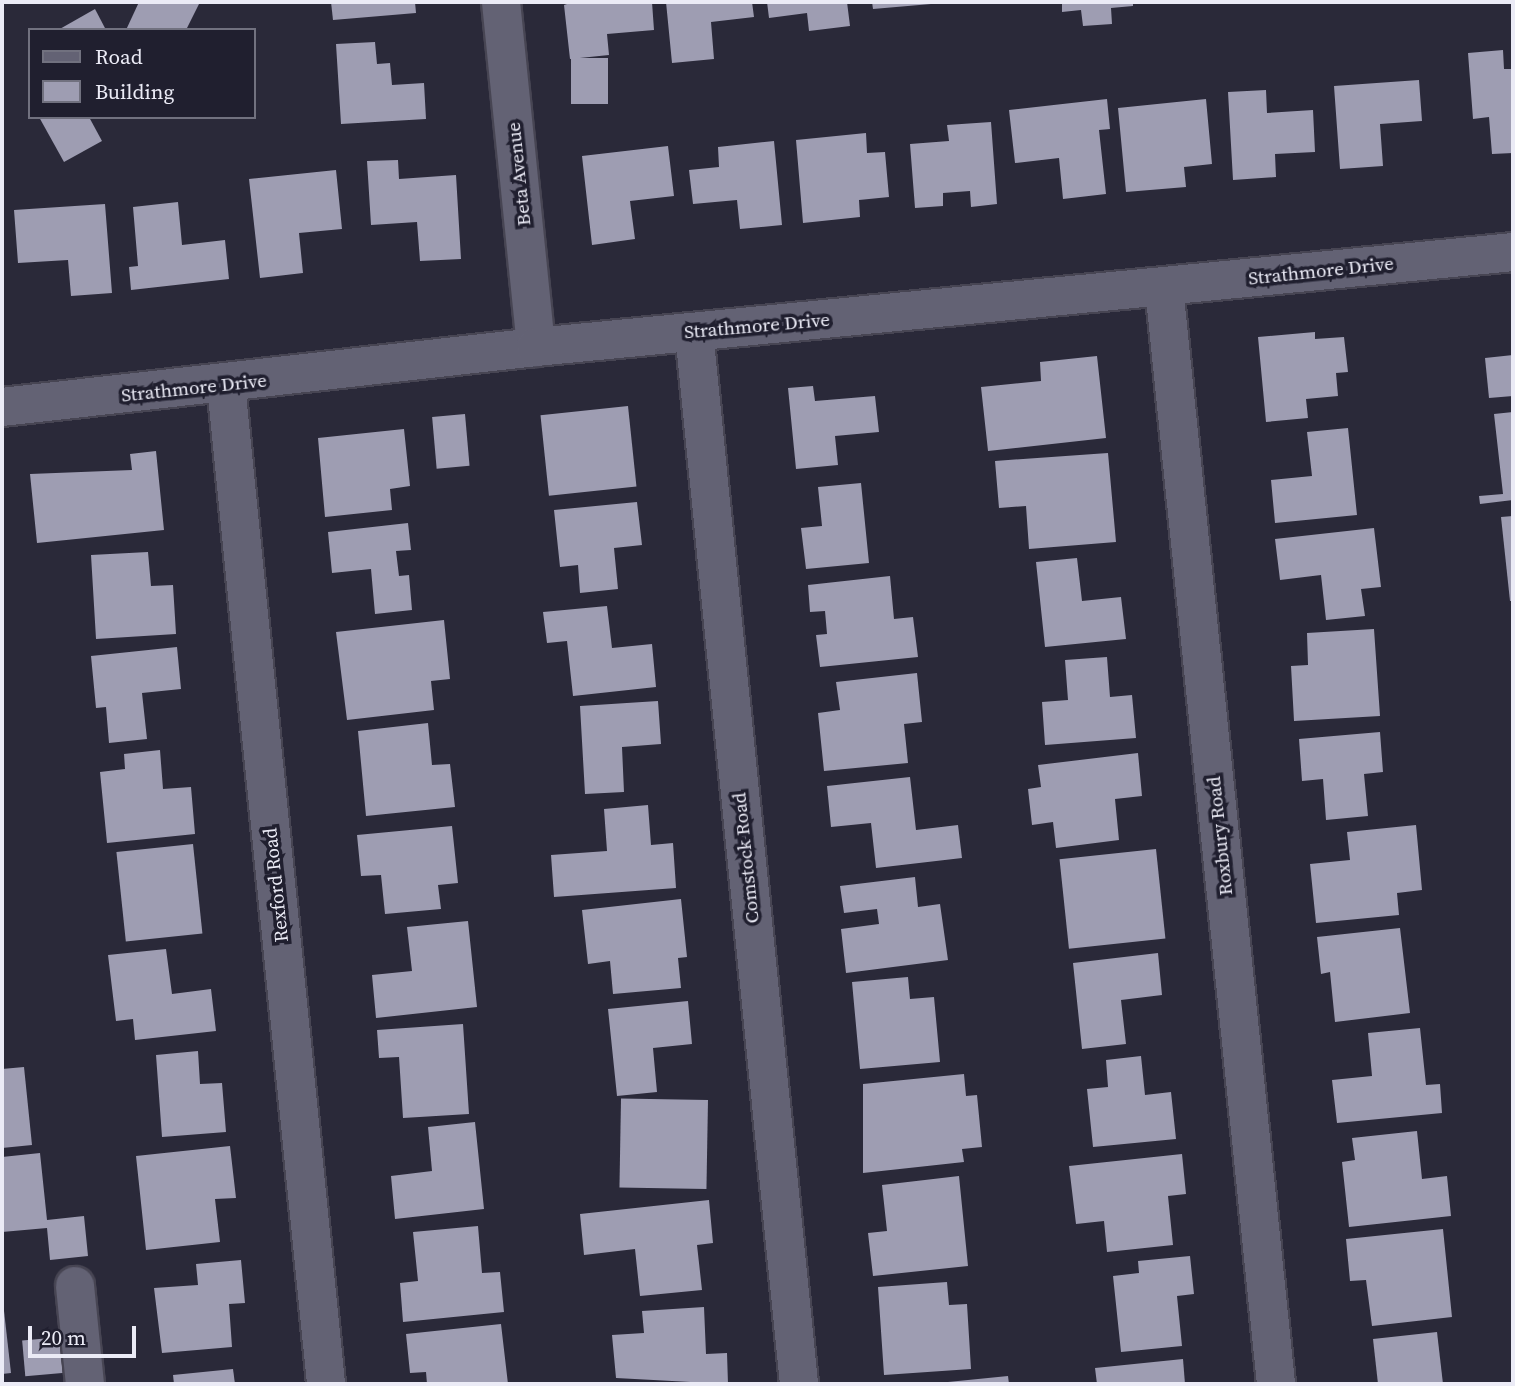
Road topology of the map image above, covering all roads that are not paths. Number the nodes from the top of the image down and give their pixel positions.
1 (501, 2) edge
2 (1513, 253) edge
3 (1164, 287) junction
4 (694, 332) junction
5 (536, 347) junction
6 (226, 385) junction
7 (2, 407) edge
8 (75, 1286) dead end
9 (85, 1384) edge
10 (326, 1384) edge
11 (799, 1384) edge
12 (1276, 1384) edge

1 - 5 street, Beta Avenue
2 - 3 street, Strathmore Drive
3 - 4 street, Strathmore Drive
3 - 12 street, Roxbury Road
4 - 5 street, Strathmore Drive
4 - 11 street, Comstock Road
5 - 6 street, Strathmore Drive
6 - 7 street, Strathmore Drive
6 - 10 street, Rexford Road
8 - 9 street

